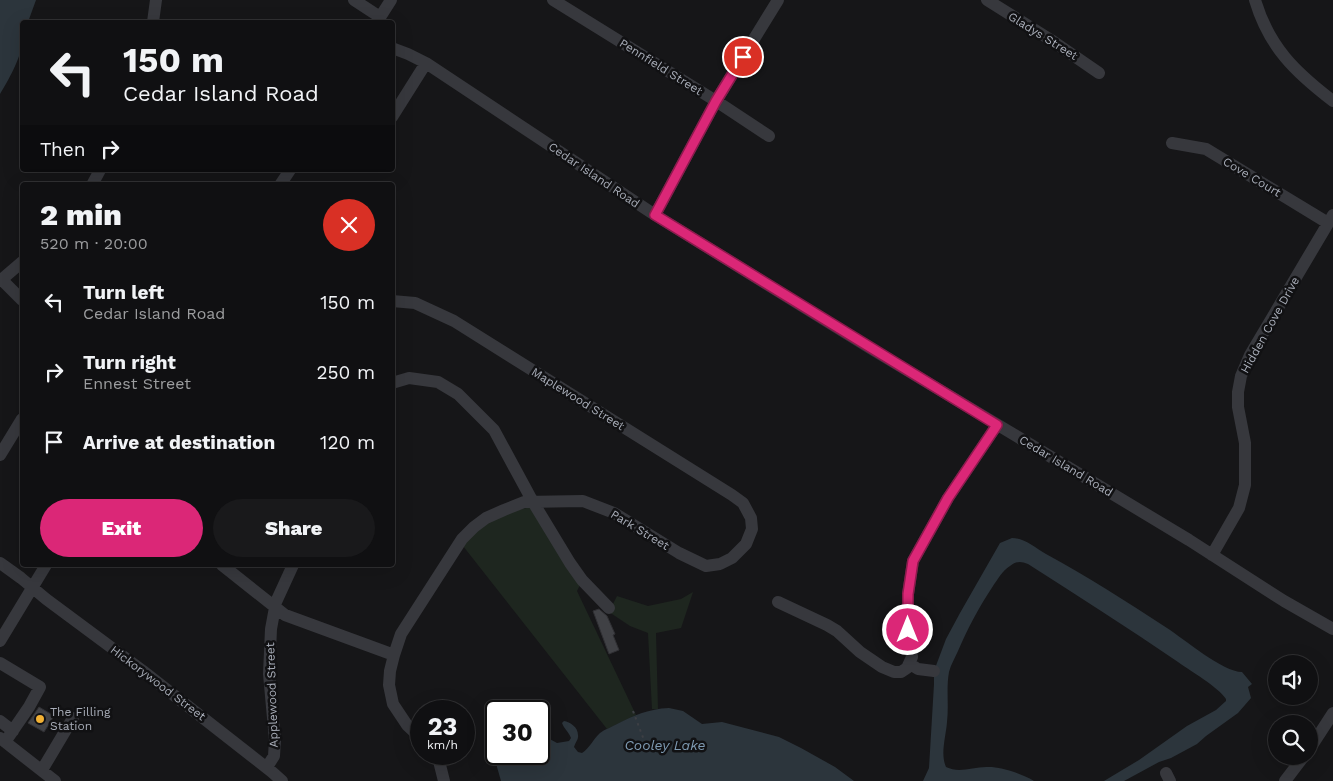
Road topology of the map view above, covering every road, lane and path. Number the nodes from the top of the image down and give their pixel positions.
1 (156, 0) edge
2 (354, 0) edge
3 (391, 0) edge
4 (553, 0) edge
5 (987, 0) edge
6 (1255, 0) edge
7 (772, 2) edge
8 (153, 20) edge
9 (378, 20) edge
10 (395, 49) edge
11 (426, 63) junction
12 (1099, 73) dead end
13 (716, 101) junction
14 (1333, 101) edge
15 (395, 112) edge
16 (769, 136) dead end
17 (1172, 143) dead end
18 (655, 215) junction
19 (1330, 219) edge
20 (20, 264) edge
21 (1, 280) edge
22 (20, 298) edge
23 (395, 301) edge
24 (395, 381) edge
25 (20, 422) edge
26 (997, 425) junction
27 (0, 454) edge
28 (533, 502) junction
29 (751, 518) joint
30 (1212, 555) junction
31 (0, 563) edge
32 (45, 567) edge
33 (225, 567) edge
34 (292, 567) edge
35 (33, 588) junction
36 (778, 602) dead end
37 (275, 607) junction
38 (609, 608) dead end
39 (1333, 629) edge
40 (0, 642) edge
41 (394, 655) junction
42 (0, 664) edge
43 (908, 666) junction
44 (934, 671) dead end
45 (632, 711) dead end
46 (1333, 713) edge
47 (73, 718) dead end
48 (0, 721) edge
49 (410, 728) edge
50 (13, 731) junction
51 (1318, 736) edge
52 (3, 740) edge
53 (647, 748) dead end
54 (441, 765) edge
55 (1297, 765) edge
56 (266, 768) junction
57 (42, 770) junction
58 (55, 781) edge
59 (282, 781) edge
60 (444, 781) edge
61 (1285, 781) edge

1 - 8 street
2 - 9 street
3 - 9 street
4 - 13 street, Pennfield Street
5 - 12 street, Gladys Street
6 - 14 street
7 - 13 street
10 - 11 street, Cedar Island Road
11 - 15 street
11 - 18 street, Cedar Island Road
13 - 16 street, Pennfield Street
13 - 18 street
17 - 19 street, Cove Court
18 - 26 street, Cedar Island Road
19 - 30 street, Hidden Cove Drive
20 - 21 street
21 - 22 street
23 - 29 street, Maplewood Street
24 - 28 street
25 - 27 street
26 - 30 street, Cedar Island Road
26 - 43 street
28 - 29 street, Park Street
28 - 38 street
28 - 41 street, Park Street
30 - 39 street, Cedar Island Road
31 - 35 street, Hickorywood Street
32 - 35 street
33 - 37 street
34 - 37 street, Applewood Street
35 - 40 street
35 - 56 street, Hickorywood Street
36 - 43 street
37 - 41 street
37 - 56 street, Applewood Street
41 - 49 street, Park Street
42 - 50 street
43 - 44 street
45 - 53 path
46 - 51 street
47 - 57 street
48 - 50 street
50 - 52 street
52 - 57 street
54 - 60 street
55 - 61 street
56 - 59 street, Hickorywood Street
57 - 58 street

